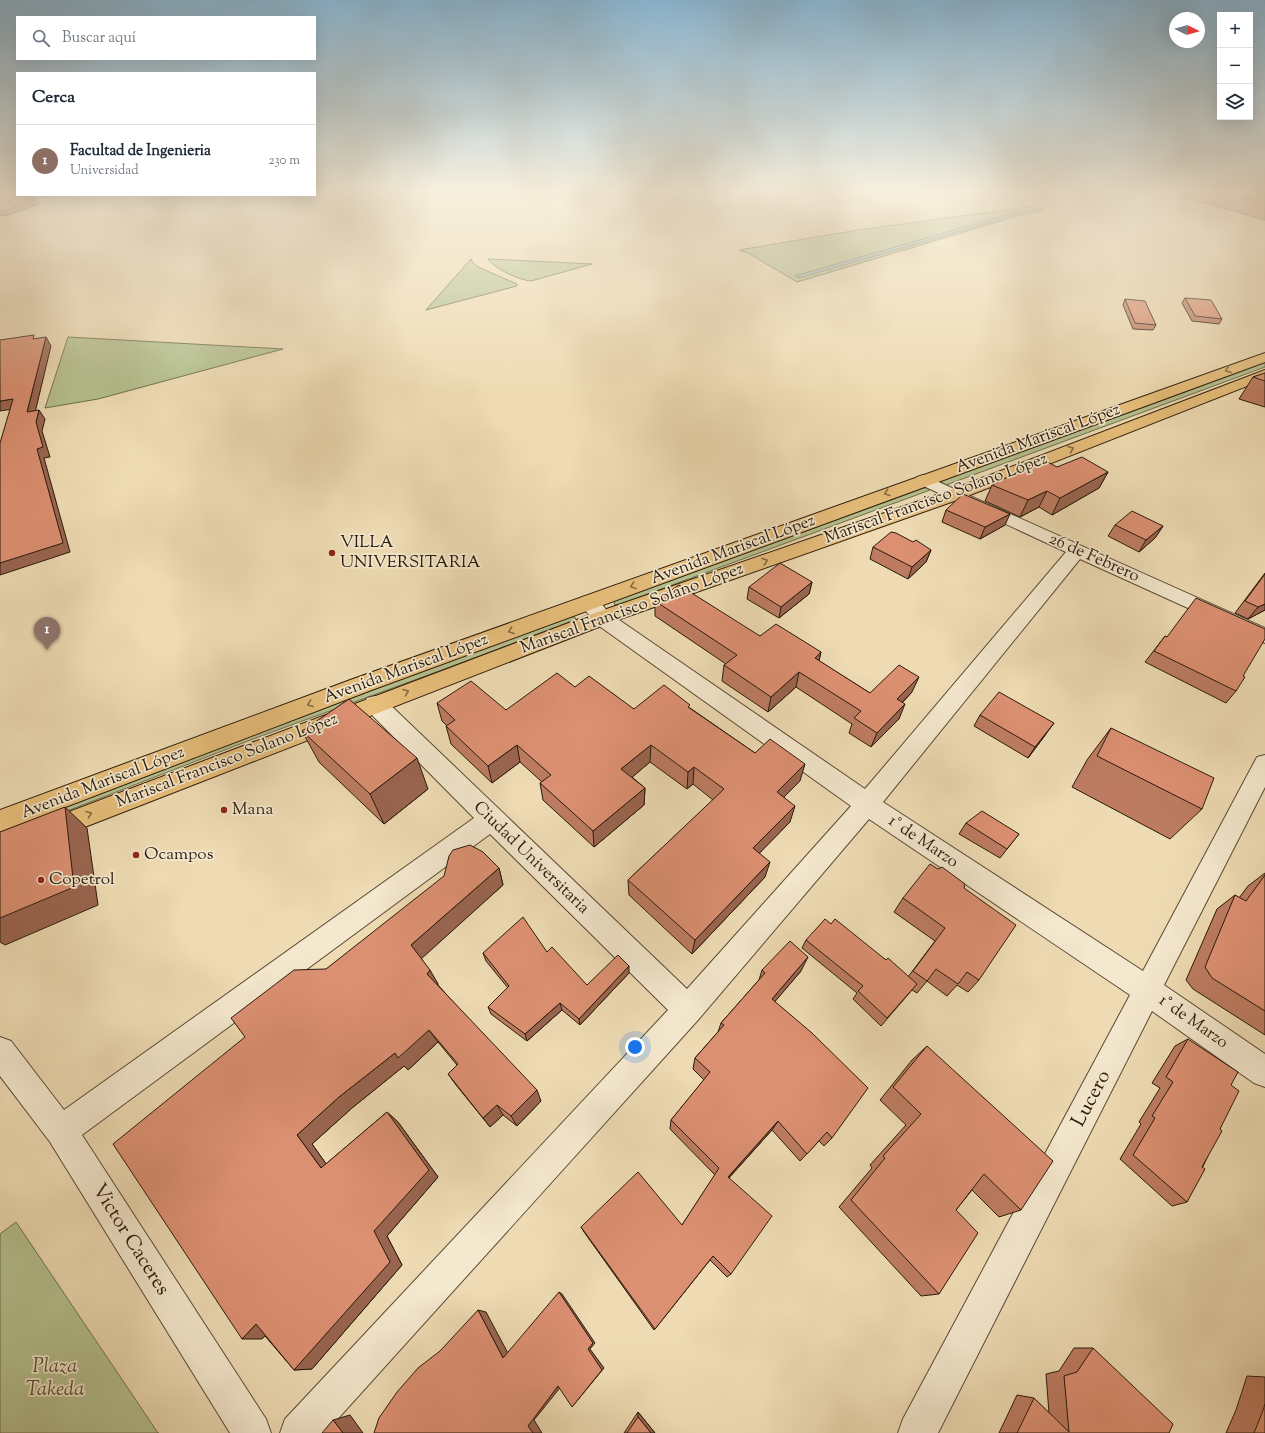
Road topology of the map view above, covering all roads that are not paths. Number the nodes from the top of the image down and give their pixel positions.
1 (1265, 357) edge
2 (1265, 374) edge
3 (923, 480) junction
4 (954, 495) junction
5 (1078, 550) junction
6 (596, 610) junction
7 (1265, 636) edge
8 (375, 704) junction
9 (1265, 764) edge
10 (867, 804) junction
11 (491, 819) junction
12 (0, 821) edge
13 (0, 849) edge
14 (1148, 991) junction
15 (688, 1010) junction
16 (0, 1052) edge
17 (1265, 1072) edge
18 (61, 1131) junction
19 (252, 1433) edge
20 (299, 1433) edge
21 (917, 1433) edge

1 -> 3 highway, Avenida Mariscal López
4 -> 2 highway, Mariscal Francisco Solano López
3 - 4 street, 26 de Febrero
3 -> 6 highway, Avenida Mariscal López
4 - 5 street, 26 de Febrero
6 -> 4 highway, Mariscal Francisco Solano López
5 - 7 street, 26 de Febrero
5 - 10 street
8 -> 6 highway, Mariscal Francisco Solano López
6 - 10 street, 1° de Marzo
6 -> 12 highway, Avenida Mariscal López
8 - 11 street, Ciudad Universitaria
13 -> 8 highway, Mariscal Francisco Solano López
9 - 14 street, Lucero
10 - 14 street, 1° de Marzo
10 - 15 street
11 - 15 street, Ciudad Universitaria
11 - 18 street
14 - 17 street, 1° de Marzo
14 - 21 street, Lucero
15 - 20 street
16 - 18 street, Victor Caceres
18 - 19 street, Victor Caceres

